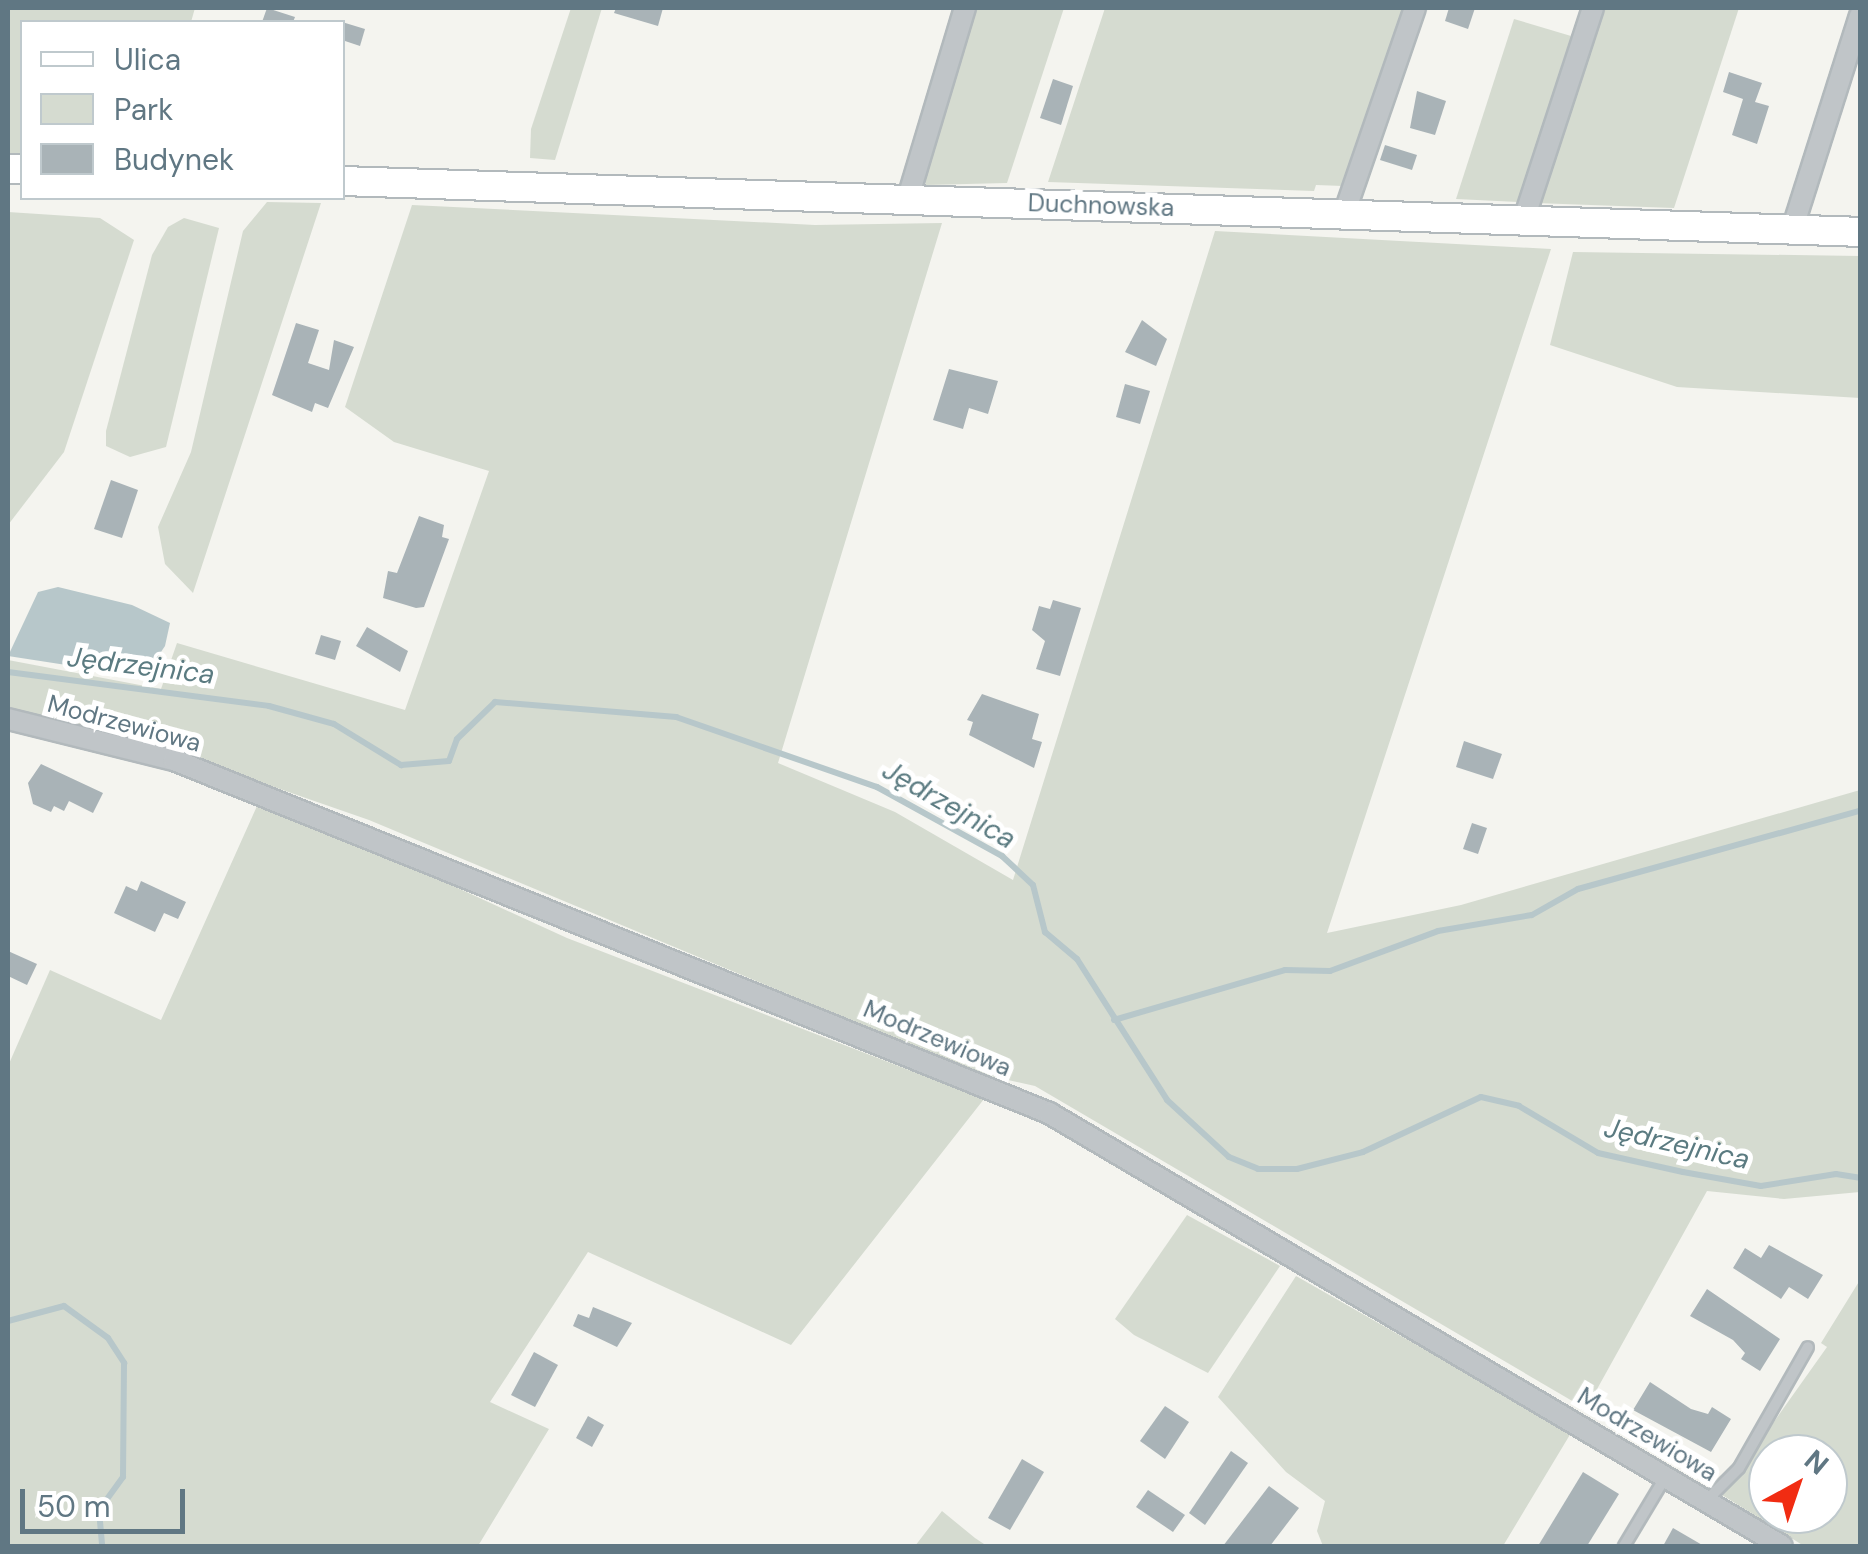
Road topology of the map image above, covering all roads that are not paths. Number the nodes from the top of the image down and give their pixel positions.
1 (965, 8) edge
2 (1415, 8) edge
3 (1592, 8) edge
4 (1860, 16) edge
5 (345, 181) edge
6 (907, 201) junction
7 (1344, 216) junction
8 (1523, 222) junction
9 (1792, 230) junction
10 (1860, 232) edge
11 (8, 719) edge
12 (1808, 1347) dead end
13 (1667, 1476) junction
14 (1708, 1500) junction
15 (1624, 1546) edge
16 (1782, 1546) edge

1 - 6 street
2 - 7 street
3 - 8 street
4 - 9 street
5 - 6 street, Duchnowska
6 - 7 street, Duchnowska
7 - 8 street, Duchnowska
8 - 9 street, Duchnowska
9 - 10 street, Duchnowska
11 - 13 street, Modrzewiowa
12 - 14 lane
13 - 14 street, Modrzewiowa
13 - 15 lane
14 - 16 street, Modrzewiowa

